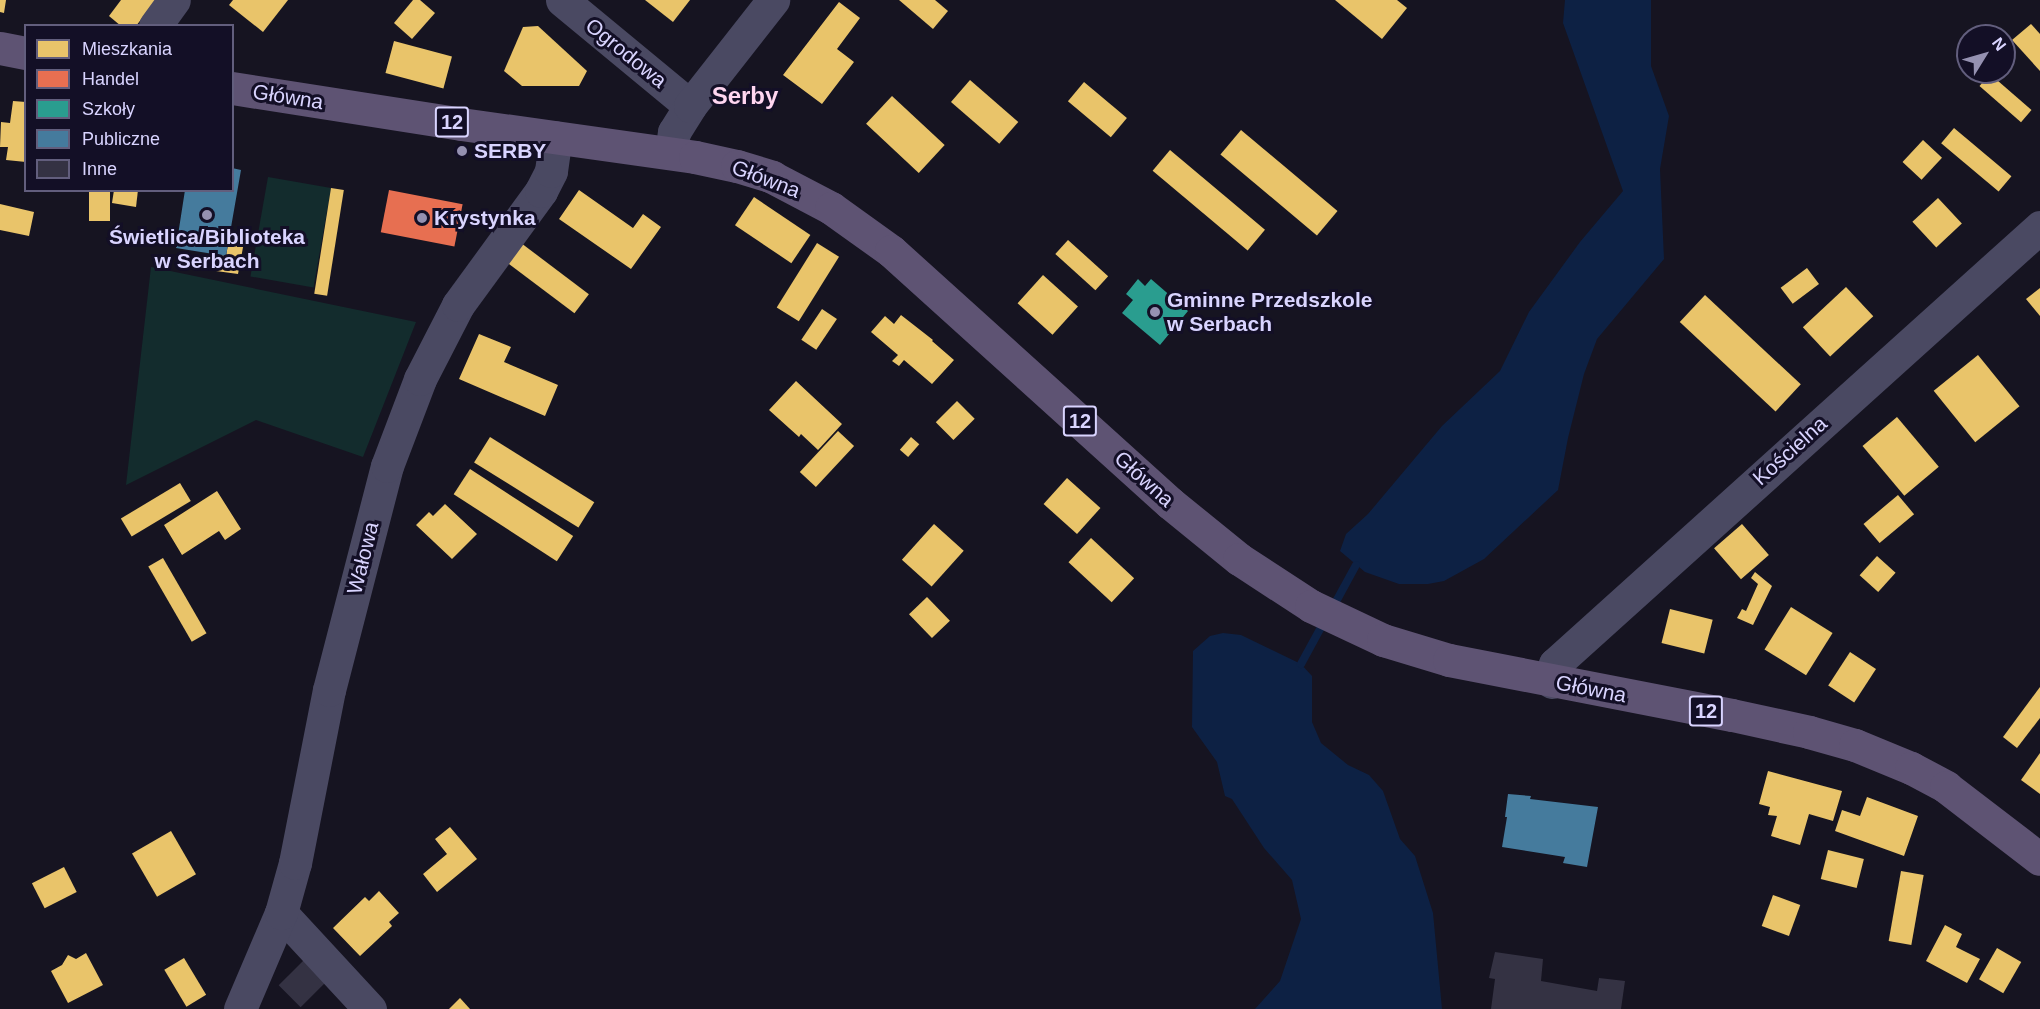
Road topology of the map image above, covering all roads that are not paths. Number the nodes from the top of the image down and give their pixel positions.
1 (174, 0) edge
2 (562, 0) edge
3 (773, 0) edge
4 (156, 24) edge
5 (0, 48) edge
6 (24, 52) edge
7 (234, 88) edge
8 (690, 106) junction
9 (556, 137) junction
10 (671, 153) junction
11 (2040, 227) edge
12 (1552, 682) junction
13 (2040, 859) edge
14 (281, 913) junction
15 (240, 1009) edge
16 (370, 1009) edge

1 - 4 street
2 - 8 street, Ogrodowa
3 - 8 street
5 - 6 main road
7 - 9 main road, Główna / 12
8 - 10 street
9 - 10 main road, Główna / 12
9 - 14 street, Wałowa
10 - 12 main road, Główna / 12
11 - 12 street, Kościelna
12 - 13 main road, Główna / 12
14 - 15 street, Wałowa
14 - 16 street

